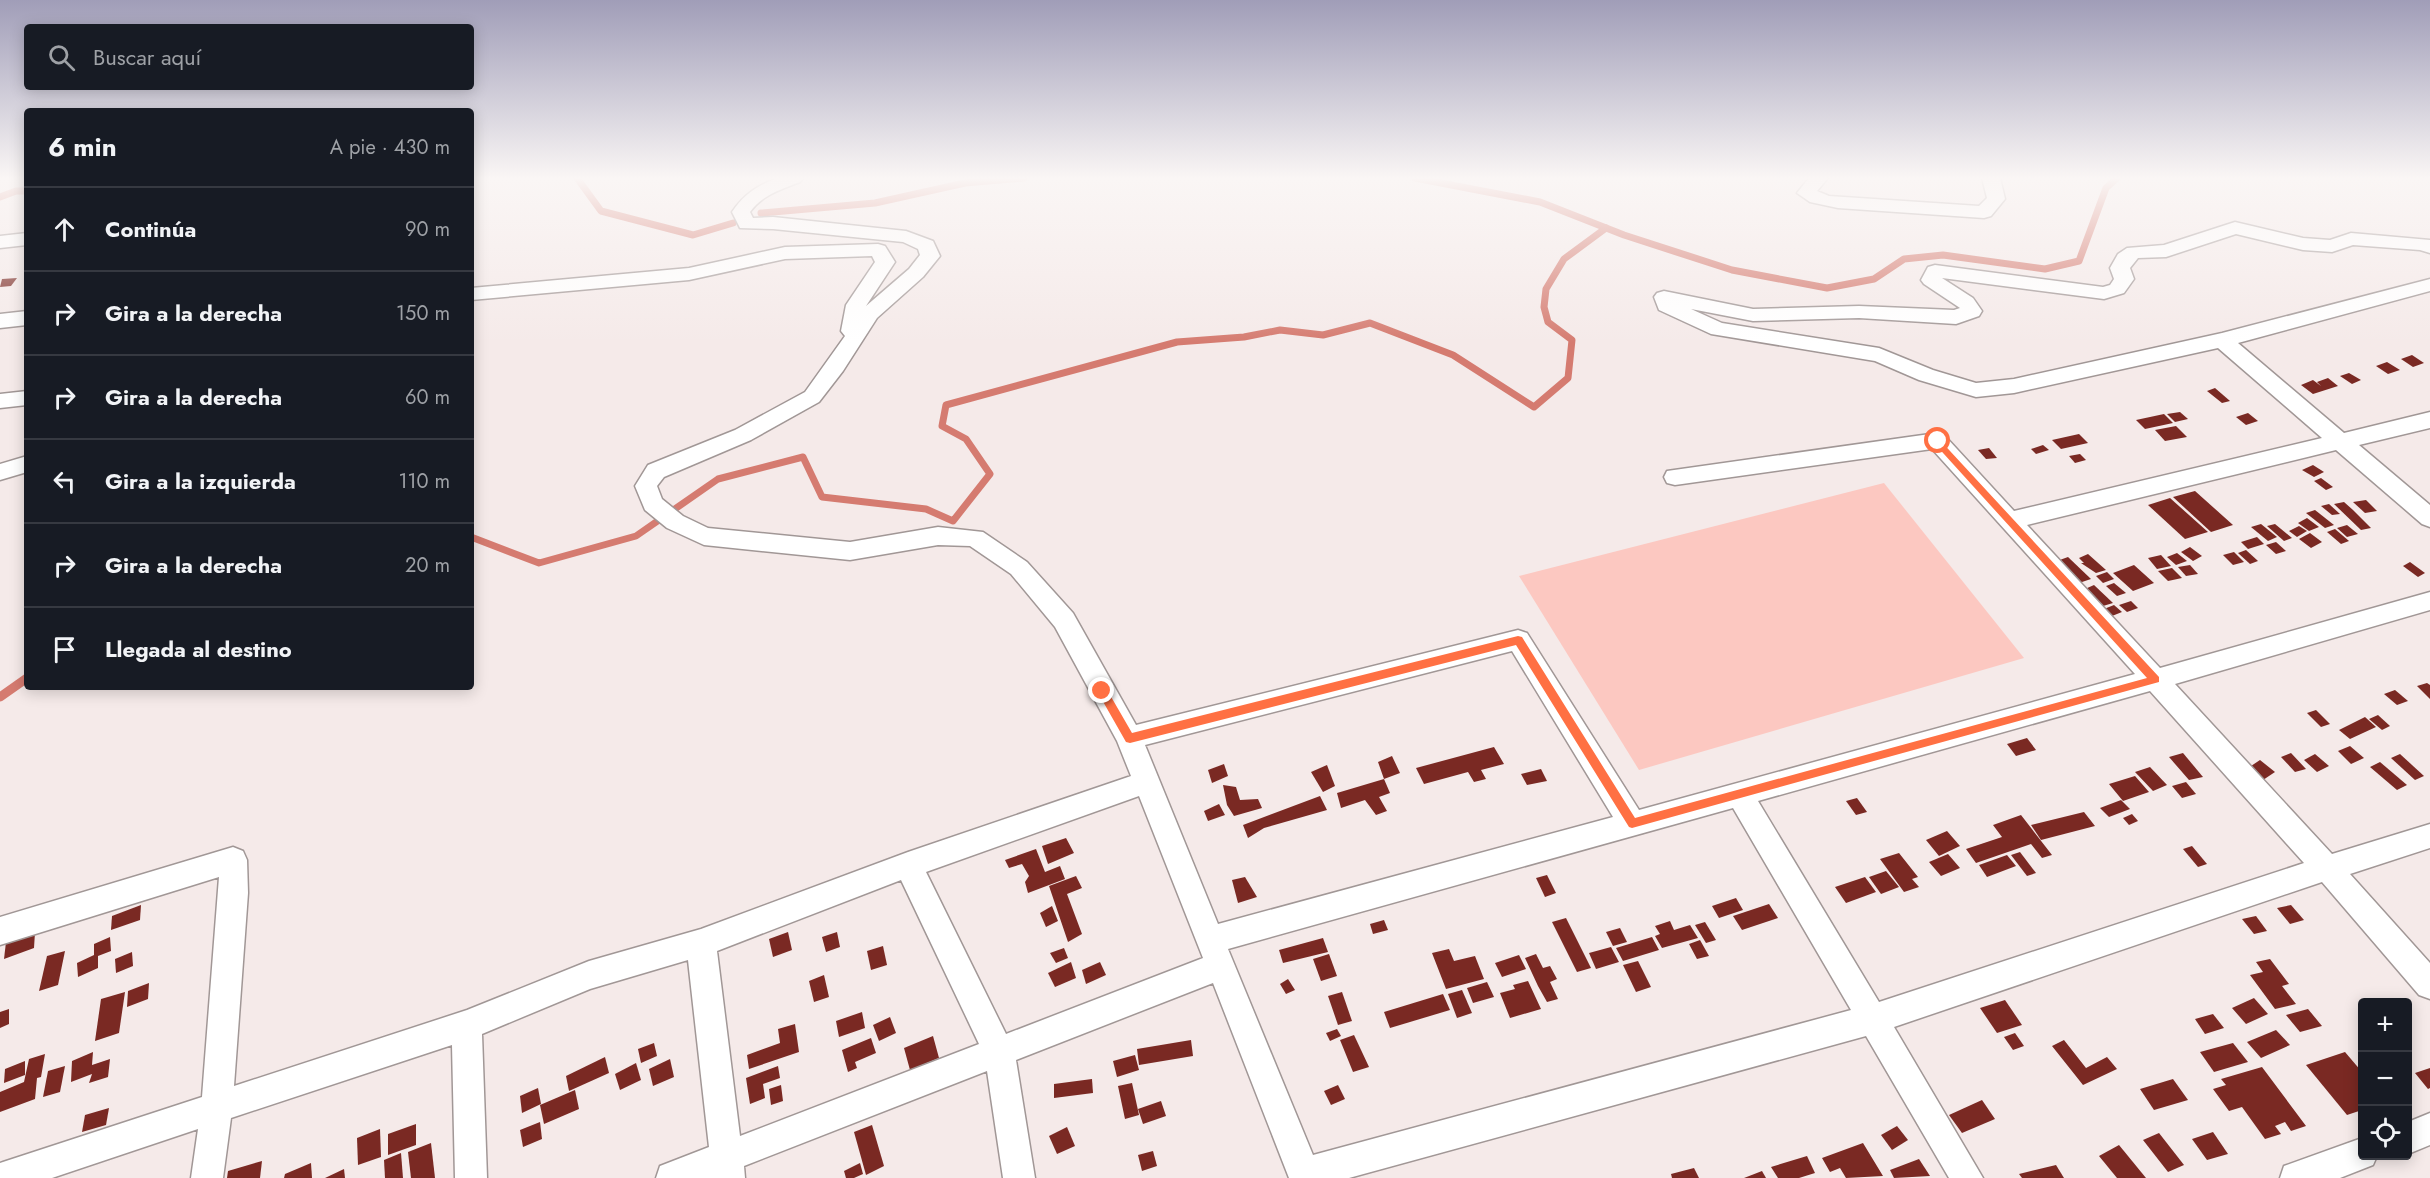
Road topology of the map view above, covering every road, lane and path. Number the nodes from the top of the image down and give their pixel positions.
1 (874, 233) edge
2 (2219, 233) edge
3 (2256, 233) edge
4 (24, 239) edge
5 (0, 242) edge
6 (2430, 248) edge
7 (2430, 285) edge
8 (474, 294) edge
9 (24, 318) edge
10 (0, 321) edge
11 (2222, 340) junction
12 (846, 351) junction
13 (24, 398) edge
14 (0, 401) edge
15 (2430, 420) edge
16 (2339, 441) junction
17 (24, 465) edge
18 (0, 472) edge
19 (1675, 477) dead end
20 (2430, 518) edge
21 (2011, 520) junction
22 (2430, 601) edge
23 (2156, 680) junction
24 (1130, 738) junction
25 (1147, 782) junction
26 (1739, 794) junction
27 (1632, 824) junction
28 (2430, 836) edge
29 (908, 865) junction
30 (2327, 868) junction
31 (0, 931) edge
32 (701, 943) junction
33 (1216, 953) junction
34 (2430, 985) edge
35 (1873, 1019) junction
36 (467, 1025) junction
37 (999, 1052) junction
38 (217, 1107) junction
39 (2430, 1130) edge
40 (2412, 1137) edge
41 (2358, 1155) edge
42 (728, 1167) edge
43 (1305, 1176) edge
44 (3, 1178) edge
45 (207, 1178) edge
46 (471, 1178) edge
47 (672, 1178) edge
48 (1019, 1178) edge
49 (1967, 1178) edge
50 (2296, 1178) edge

1 - 12 street
2 - 11 street
3 - 6 street
4 - 5 street
7 - 11 street
8 - 12 street
9 - 10 street
11 - 16 street
12 - 24 street
13 - 14 street
15 - 16 street
16 - 20 street
16 - 21 street
17 - 18 street
19 - 21 street
21 - 23 street
22 - 23 street
23 - 26 street
23 - 30 street
24 - 25 street
24 - 27 street
25 - 29 street
25 - 33 street
26 - 27 street
26 - 35 street
27 - 33 street
28 - 30 street
29 - 32 street
29 - 37 street
30 - 34 street
30 - 35 street
31 - 38 street
32 - 36 street
32 - 42 street
33 - 37 street
33 - 43 street
35 - 43 street
35 - 49 street
36 - 38 street
36 - 46 street
37 - 42 street
37 - 48 street
38 - 44 street
38 - 45 street
39 - 40 street
41 - 50 street
42 - 47 street

